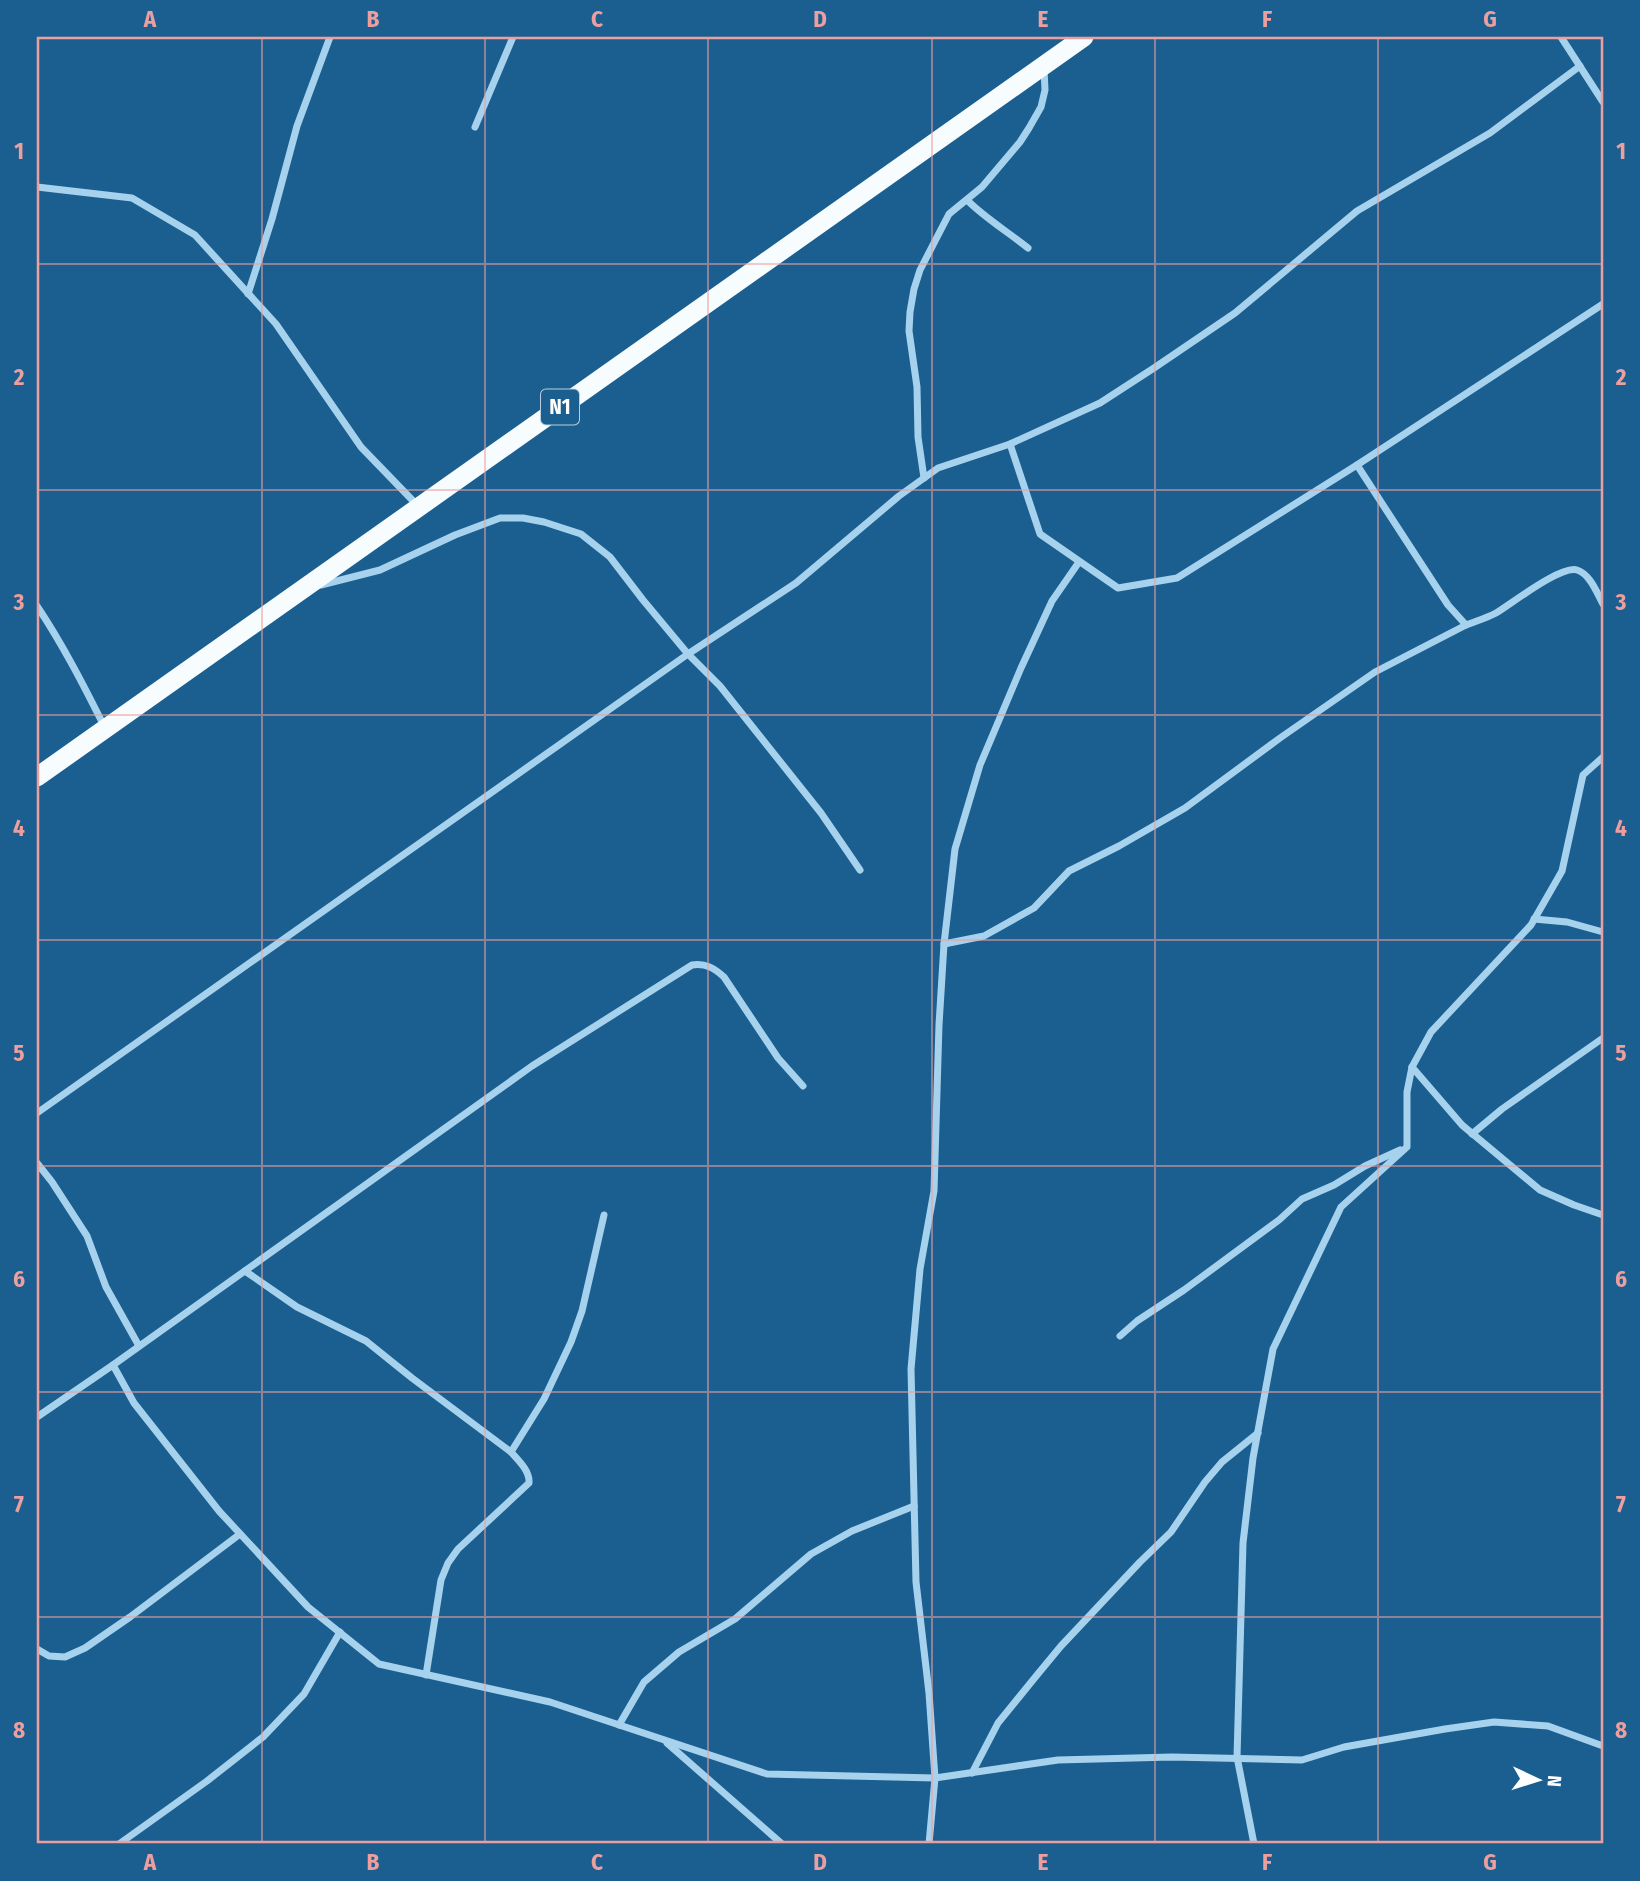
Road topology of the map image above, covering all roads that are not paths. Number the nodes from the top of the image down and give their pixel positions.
1 (330, 37) edge
2 (513, 37) edge
3 (1084, 37) edge
4 (1561, 37) edge
5 (1044, 65) junction
6 (1580, 66) junction
7 (1603, 102) edge
8 (475, 127) dead end
9 (37, 187) edge
10 (967, 200) junction
11 (1028, 248) dead end
12 (248, 294) junction
13 (1603, 304) edge
14 (1010, 444) junction
15 (1357, 466) junction
16 (924, 478) junction
17 (419, 507) junction
18 (1079, 562) junction
19 (302, 589) junction
20 (1603, 604) edge
21 (37, 606) edge
22 (1466, 625) junction
23 (688, 654) junction
24 (105, 729) junction
25 (1603, 757) edge
26 (37, 777) edge
27 (860, 870) dead end
28 (1534, 919) junction
29 (1603, 932) edge
30 (944, 944) junction
31 (1603, 1038) edge
32 (1412, 1067) junction
33 (803, 1086) dead end
34 (37, 1113) edge
35 (1472, 1134) junction
36 (1407, 1147) junction
37 (37, 1164) edge
38 (604, 1215) dead end
39 (1603, 1215) edge
40 (245, 1270) junction
41 (1120, 1336) dead end
42 (139, 1346) junction
43 (113, 1365) junction
44 (37, 1417) edge
45 (1258, 1433) junction
46 (511, 1452) junction
47 (914, 1506) junction
48 (240, 1534) junction
49 (340, 1632) junction
50 (37, 1649) edge
51 (426, 1675) junction
52 (619, 1725) junction
53 (664, 1740) junction
54 (1603, 1746) edge
55 (1237, 1757) junction
56 (972, 1773) junction
57 (935, 1778) junction
58 (119, 1844) edge
59 (782, 1844) edge
60 (929, 1844) edge
61 (1254, 1844) edge

1 - 12 street
2 - 8 street
3 - 5 highway, N1
4 - 6 street
5 - 10 street
5 - 17 highway, N1
6 - 7 street
6 - 14 street
9 - 12 street
10 - 11 street
10 - 16 street
12 - 17 street
13 - 15 street
14 - 16 street
14 - 18 street
15 - 18 street
15 - 22 street
16 - 23 street
17 - 19 highway, N1
18 - 30 street
19 - 23 street
19 - 24 highway, N1
20 - 22 street
21 - 24 street
22 - 30 street
23 - 27 street
23 - 34 street
24 - 26 highway, N1
25 - 28 street
28 - 29 street
28 - 32 street
30 - 47 street
31 - 35 street
32 - 35 street
32 - 36 street
33 - 40 street
35 - 39 street
36 - 41 street
36 - 45 street
37 - 42 street
38 - 46 street
40 - 42 street
40 - 46 street
42 - 43 street
43 - 44 street
43 - 48 street
45 - 55 street
45 - 56 street
46 - 51 street
47 - 52 street
47 - 57 street
48 - 49 street
48 - 50 street
49 - 51 street
49 - 58 street
51 - 52 street
52 - 53 street
53 - 57 street
53 - 59 street
54 - 55 street
55 - 56 street
55 - 61 street
56 - 57 street
57 - 60 street

